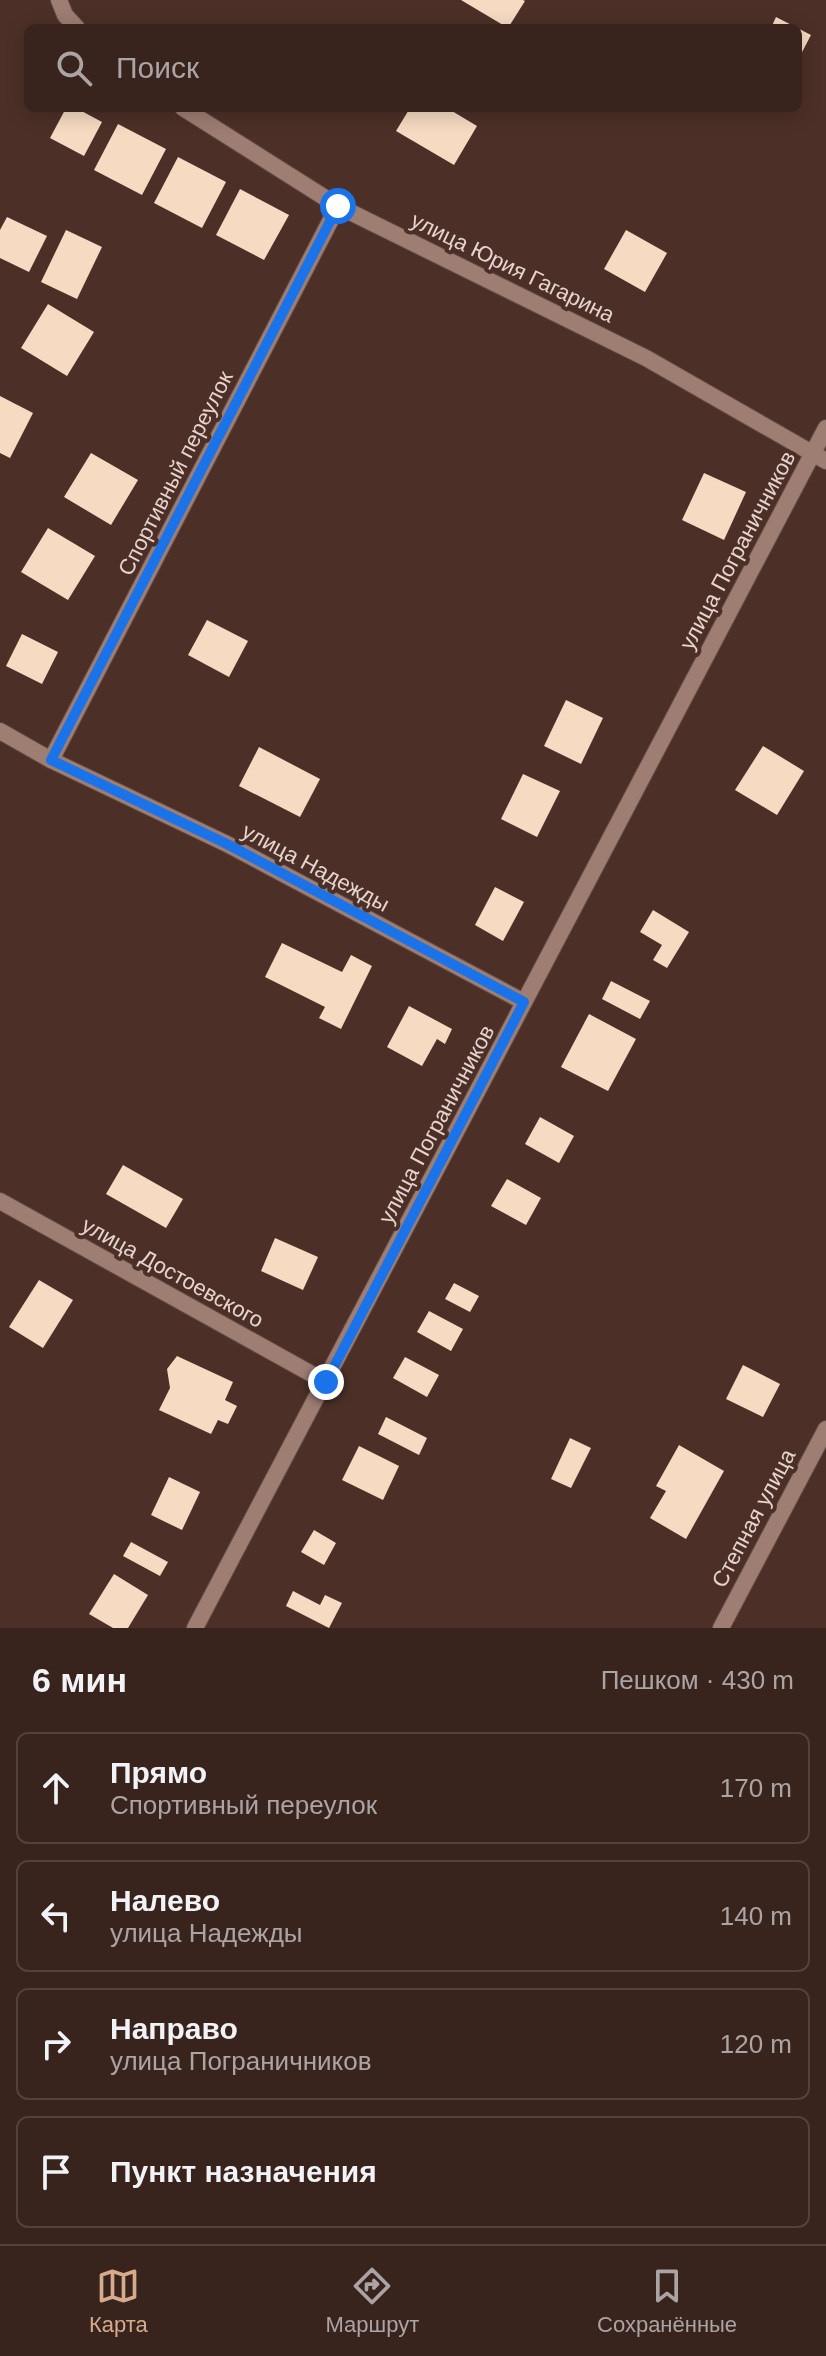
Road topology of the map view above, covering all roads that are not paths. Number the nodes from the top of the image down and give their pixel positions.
1 (59, 0) edge
2 (73, 24) edge
3 (189, 112) edge
4 (338, 206) junction
5 (826, 428) edge
6 (819, 458) edge
7 (0, 731) edge
8 (51, 760) junction
9 (524, 1002) junction
10 (0, 1201) edge
11 (326, 1382) junction
12 (826, 1429) edge
13 (195, 1628) edge
14 (721, 1628) edge

1 - 2 street
3 - 4 street, улица Юрия Гагарина
4 - 6 street, улица Юрия Гагарина
4 - 8 street, Спортивный переулок
5 - 6 street, улица Пограничников
6 - 9 street, улица Пограничников
7 - 8 street, улица Надежды
8 - 9 street, улица Надежды
9 - 11 street, улица Пограничников
10 - 11 street, улица Достоевского
11 - 13 street, улица Пограничников
12 - 14 street, Степная улица

